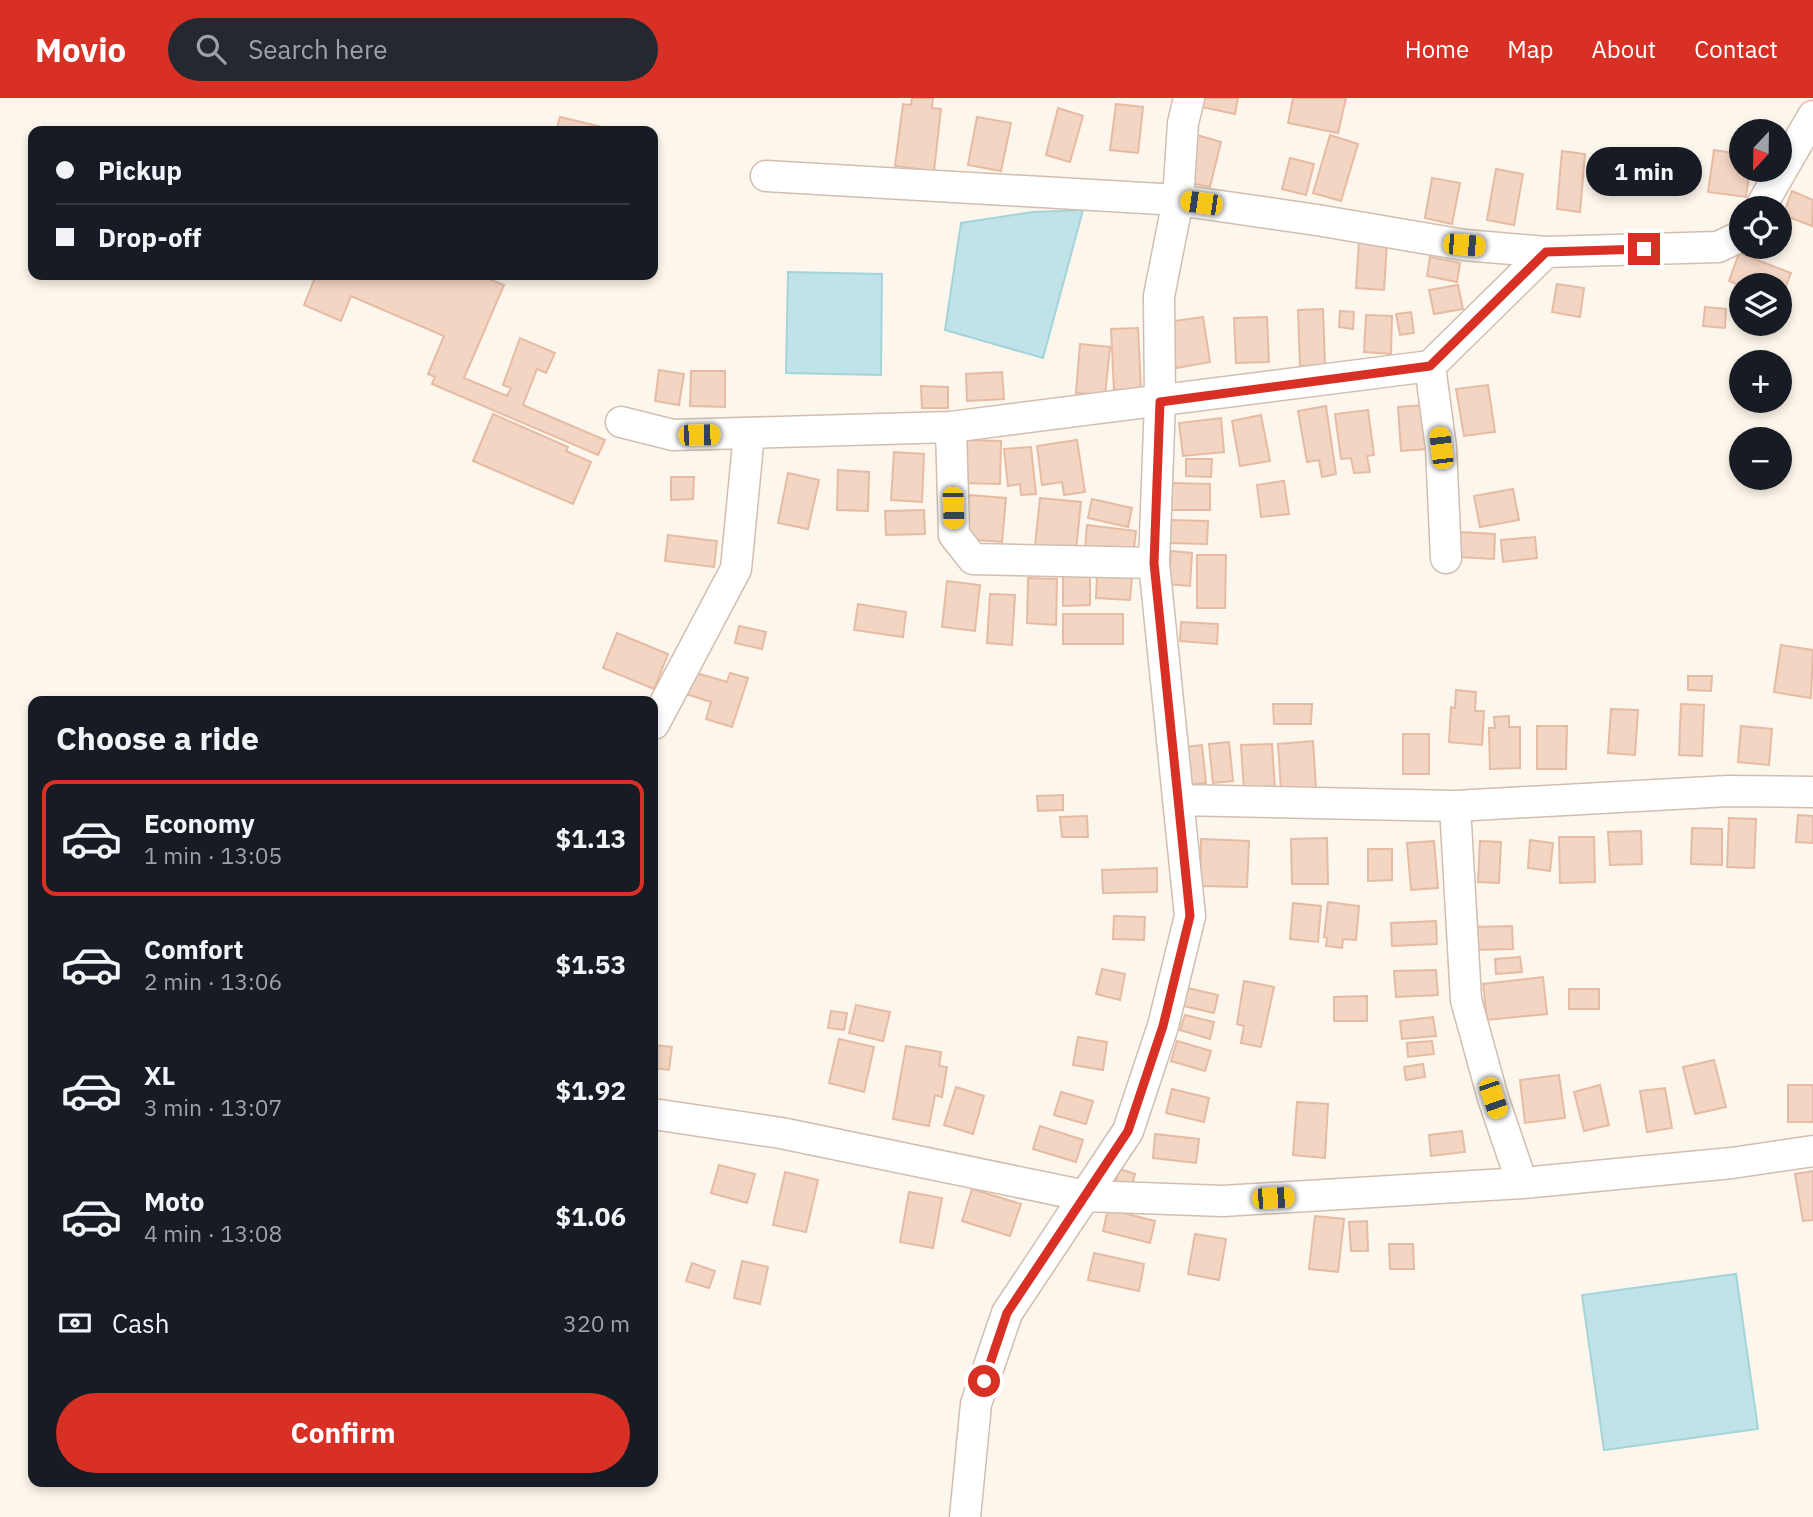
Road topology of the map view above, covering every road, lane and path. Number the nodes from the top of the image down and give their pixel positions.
1 (1189, 98) edge
2 (1813, 116) edge
3 (766, 176) dead end
4 (1767, 196) edge
5 (1178, 200) junction
6 (1729, 242) edge
7 (1546, 252) junction
8 (1430, 366) junction
9 (1160, 402) junction
10 (621, 422) dead end
11 (951, 427) junction
12 (749, 434) junction
13 (1446, 558) dead end
14 (1154, 563) junction
15 (658, 716) edge
16 (1813, 792) edge
17 (1178, 800) junction
18 (1455, 806) junction
19 (658, 1115) edge
20 (1813, 1151) edge
21 (1522, 1182) junction
22 (1086, 1196) junction
23 (965, 1517) edge

1 - 5 street
2 - 4 street
3 - 5 street
5 - 7 street
5 - 9 street
6 - 7 street
7 - 8 street
8 - 9 street
8 - 13 street
9 - 11 street
9 - 14 street
10 - 12 street
11 - 12 street
11 - 14 street
12 - 15 street
14 - 17 street
16 - 18 street
17 - 18 street
17 - 22 street
18 - 21 street
19 - 22 street
20 - 21 street
21 - 22 street
22 - 23 street

